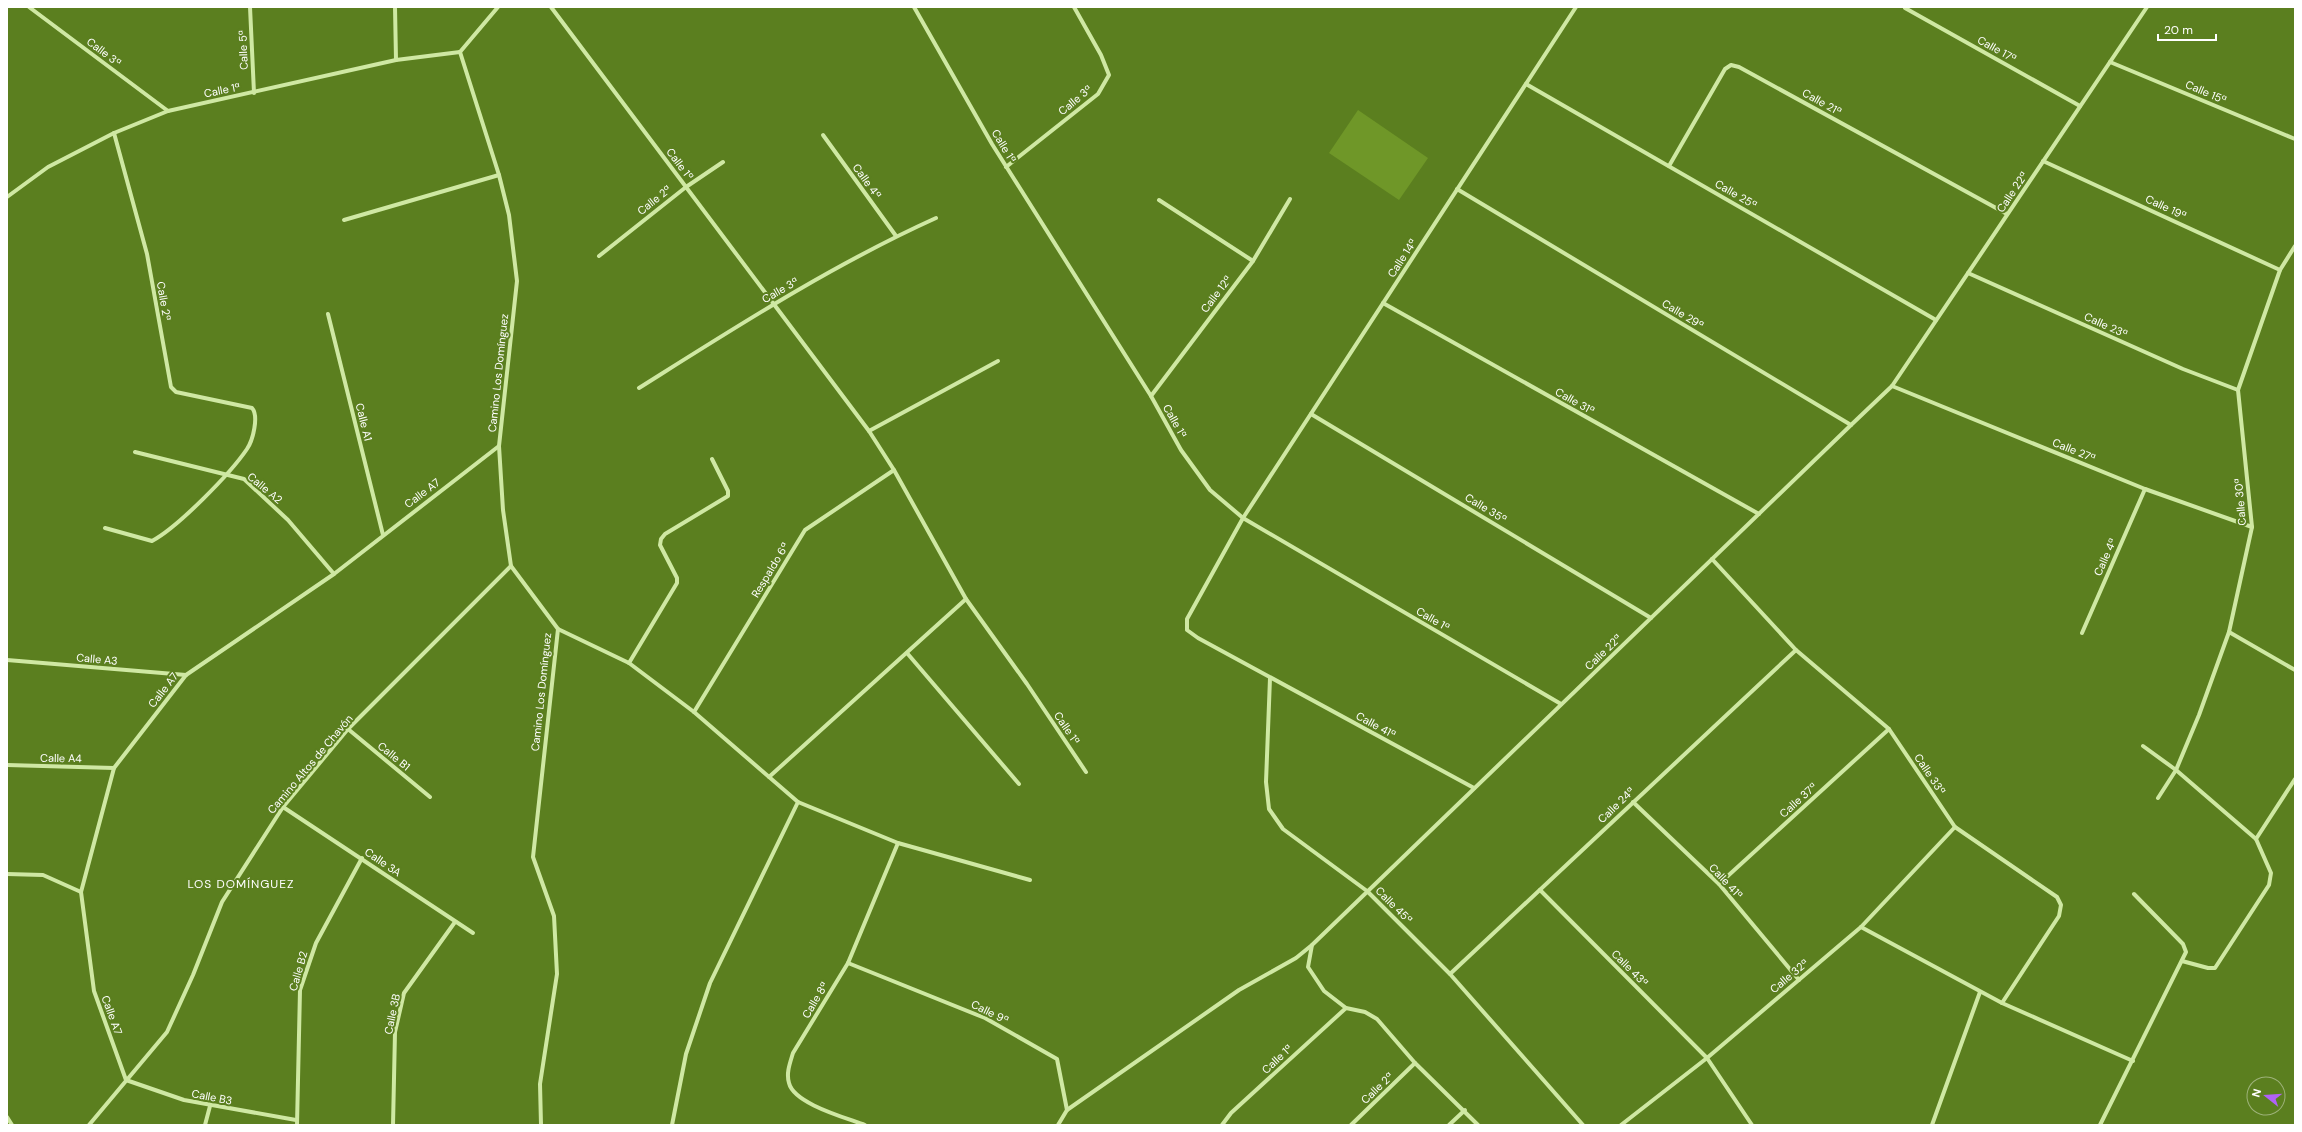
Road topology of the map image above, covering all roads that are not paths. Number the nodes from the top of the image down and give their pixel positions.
1 (29, 7) edge
2 (250, 7) edge
3 (395, 7) edge
4 (498, 7) edge
5 (551, 7) edge
6 (914, 7) edge
7 (1074, 7) edge
8 (1576, 7) edge
9 (2147, 7) edge
10 (1905, 8) edge
11 (460, 52) junction
12 (396, 60) junction
13 (2110, 62) junction
14 (1526, 84) junction
15 (254, 93) junction
16 (2080, 106) junction
17 (168, 110) junction
18 (114, 133) junction
19 (823, 135) dead end
20 (2295, 139) edge
21 (2043, 161) junction
22 (723, 162) dead end
23 (1670, 166) junction
24 (1006, 167) junction
25 (499, 175) junction
26 (686, 187) junction
27 (1457, 189) junction
28 (7, 198) edge
29 (1290, 199) dead end
30 (1159, 200) dead end
31 (2007, 214) junction
32 (936, 218) dead end
33 (344, 220) dead end
34 (896, 236) junction
35 (2295, 246) edge
36 (599, 256) dead end
37 (1253, 261) junction
38 (2280, 270) junction
39 (1968, 273) junction
40 (1383, 303) junction
41 (774, 304) junction
42 (328, 314) dead end
43 (1936, 320) junction
44 (998, 361) dead end
45 (1892, 386) junction
46 (639, 388) dead end
47 (2238, 390) junction
48 (1151, 396) junction
49 (1311, 414) junction
50 (1851, 425) junction
51 (869, 431) junction
52 (499, 446) junction
53 (135, 452) dead end
54 (712, 459) dead end
55 (894, 470) junction
56 (226, 474) junction
57 (2144, 489) junction
58 (1758, 514) junction
59 (1243, 518) junction
60 (2252, 527) junction
61 (105, 528) dead end
62 (383, 535) junction
63 (1712, 559) junction
64 (511, 566) junction
65 (334, 574) junction
66 (966, 600) junction
67 (1651, 618) junction
68 (558, 629) junction
69 (2229, 632) junction
70 (2082, 633) dead end
71 (1796, 650) junction
72 (907, 653) junction
73 (7, 660) edge
74 (629, 663) junction
75 (2295, 670) edge
76 (186, 675) junction
77 (1270, 678) junction
78 (1561, 704) junction
79 (694, 712) junction
80 (348, 729) junction
81 (1889, 729) junction
82 (2143, 746) dead end
83 (7, 765) edge
84 (114, 768) junction
85 (2176, 770) junction
86 (1086, 772) dead end
87 (769, 777) junction
88 (2295, 779) edge
89 (1019, 784) dead end
90 (1474, 788) junction
91 (430, 797) dead end
92 (2158, 798) dead end
93 (798, 802) junction
94 (1633, 802) junction
95 (283, 807) junction
96 (1955, 827) junction
97 (2256, 839) junction
98 (898, 843) junction
99 (362, 858) junction
100 (7, 874) edge
101 (1030, 880) dead end
102 (1719, 884) junction
103 (1540, 890) junction
104 (1367, 891) junction
105 (81, 892) junction
106 (2134, 894) dead end
107 (455, 922) junction
108 (1861, 928) junction
109 (473, 933) dead end
110 (1312, 945) junction
111 (2182, 961) junction
112 (848, 963) junction
113 (1450, 974) junction
114 (1798, 980) junction
115 (1980, 992) junction
116 (2002, 1003) junction
117 (1346, 1008) junction
118 (1707, 1058) junction
119 (2133, 1061) junction
120 (1414, 1063) junction
121 (126, 1080) junction
122 (210, 1106) junction
123 (1067, 1110) junction
124 (1465, 1110) junction
125 (7, 1117) edge
126 (296, 1123) edge
127 (12, 1125) edge
128 (89, 1125) edge
129 (205, 1125) edge
130 (393, 1125) edge
131 (540, 1125) edge
132 (672, 1125) edge
133 (865, 1125) edge
134 (1058, 1125) edge
135 (1222, 1125) edge
136 (1351, 1125) edge
137 (1449, 1125) edge
138 (1478, 1125) edge
139 (1583, 1125) edge
140 (1621, 1125) edge
141 (1752, 1125) edge
142 (1932, 1125) edge
143 (2100, 1125) edge

1 - 17 street, Calle 3ª
2 - 15 street, Calle 5ª
3 - 12 street
4 - 11 street
5 - 26 street, Calle 1ª
6 - 24 street, Calle 1ª
7 - 24 street, Calle 3ª
8 - 14 street, Calle 14ª
9 - 13 street, Calle 22ª
10 - 16 street, Calle 17ª
11 - 12 street, Calle 1ª
11 - 25 street, Camino Los Domínguez
12 - 15 street, Calle 1ª
13 - 16 street, Calle 22ª
13 - 20 street, Calle 15ª
14 - 23 street, Calle 25ª
14 - 27 street, Calle 14ª
15 - 17 street, Calle 1ª
16 - 21 street, Calle 22ª
17 - 18 street, Calle 1ª
18 - 28 street, Calle 1ª
18 - 56 street, Calle 2ª
19 - 34 street, Calle 4ª
21 - 31 street, Calle 22ª
21 - 38 street, Calle 19ª
22 - 26 street, Calle 2ª
23 - 31 street, Calle 21ª
23 - 43 street, Calle 25ª
24 - 48 street, Calle 1ª
25 - 33 street
25 - 52 street, Camino Los Domínguez
26 - 36 street, Calle 2ª
26 - 41 street, Calle 1ª
27 - 40 street, Calle 14ª
27 - 50 street, Calle 29ª
29 - 37 street, Calle 12ª
30 - 37 street
31 - 39 street, Calle 22ª
32 - 34 street, Calle 3ª
34 - 41 street, Calle 3ª
35 - 38 street, Calle 30ª
37 - 48 street, Calle 12ª
38 - 47 street, Calle 30ª
39 - 43 street, Calle 22ª
39 - 47 street, Calle 23ª
40 - 49 street, Calle 14ª
40 - 58 street, Calle 31ª
41 - 46 street, Calle 3ª
41 - 51 street, Calle 1ª
42 - 62 street, Calle A1
43 - 45 street, Calle 22ª
44 - 51 street
45 - 50 street
45 - 57 street, Calle 27ª
47 - 60 street, Calle 30ª
48 - 59 street, Calle 1ª
49 - 59 street, Calle 14ª
49 - 67 street, Calle 35ª
50 - 58 street, Calle 22ª
51 - 55 street, Calle 1ª
52 - 62 street, Calle A7
52 - 64 street, Camino Los Domínguez
53 - 56 street, Calle A2
54 - 74 street
55 - 66 street, Calle 1ª
55 - 79 street, Respaldo 6ª
56 - 61 street
56 - 65 street, Calle A2
57 - 60 street, Calle 27ª
57 - 70 street, Calle 4ª
58 - 63 street, Calle 22ª
59 - 77 street, Calle 41ª
59 - 78 street, Calle 1ª
60 - 69 street, Calle 30ª
62 - 65 street, Calle A7
63 - 67 street, Calle 22ª
63 - 71 street, Calle 33ª
64 - 68 street, Camino Los Domínguez
64 - 80 street, Camino Altos de Chavón
65 - 76 street, Calle A7
66 - 72 street
66 - 86 street, Calle 1ª
67 - 78 street, Calle 22ª
68 - 74 street
68 - 131 street, Camino Los Domínguez
69 - 75 street
69 - 85 street, Calle 30ª
71 - 81 street, Calle 33ª
71 - 94 street, Calle 24ª
72 - 87 street
72 - 89 street
73 - 76 street, Calle A3
74 - 79 street
76 - 84 street, Calle A7
77 - 90 street, Calle 41ª
77 - 104 street, Calle 45ª
78 - 90 street, Calle 22ª
79 - 87 street
80 - 91 street, Calle B1
80 - 95 street, Camino Altos de Chavón
81 - 96 street, Calle 33ª
81 - 102 street, Calle 37ª
82 - 85 street
83 - 84 street, Calle A4
84 - 105 street, Calle A7
85 - 92 street, Calle 30ª
85 - 97 street
87 - 93 street
88 - 97 street
90 - 104 street, Calle 22ª
93 - 98 street
93 - 132 street
94 - 102 street, Calle 41ª
94 - 103 street, Calle 24ª
95 - 99 street, Calle 3A
95 - 121 street, Camino Altos de Chavón
96 - 108 street, Calle 32ª
96 - 116 street, Calle 33ª
97 - 111 street
98 - 101 street
98 - 112 street, Calle 8ª
99 - 107 street, Calle 3A
99 - 126 street, Calle B2
100 - 105 street
102 - 114 street, Calle 41ª
103 - 113 street, Calle 24ª
103 - 118 street, Calle 43ª
104 - 110 street, Calle 22ª
104 - 113 street, Calle 45ª
105 - 121 street, Calle A7
106 - 111 street
107 - 109 street, Calle 3A
107 - 130 street, Calle 3B
108 - 114 street, Calle 32ª
108 - 115 street
110 - 117 street
110 - 123 street, Calle 22ª
111 - 119 street
112 - 123 street, Calle 9ª
112 - 133 street, Calle 8ª
113 - 139 street, Calle 45ª
114 - 118 street, Calle 32ª
115 - 116 street
115 - 142 street
116 - 119 street
117 - 120 street
117 - 135 street, Calle 1ª
118 - 140 street, Calle 32ª
118 - 141 street, Calle 43ª
119 - 143 street
120 - 124 street
120 - 136 street, Calle 2ª
121 - 122 street, Calle B3
121 - 128 street, Camino Altos de Chavón
122 - 126 street, Calle B3
122 - 129 street
123 - 134 street
124 - 137 street
124 - 138 street
125 - 127 street

